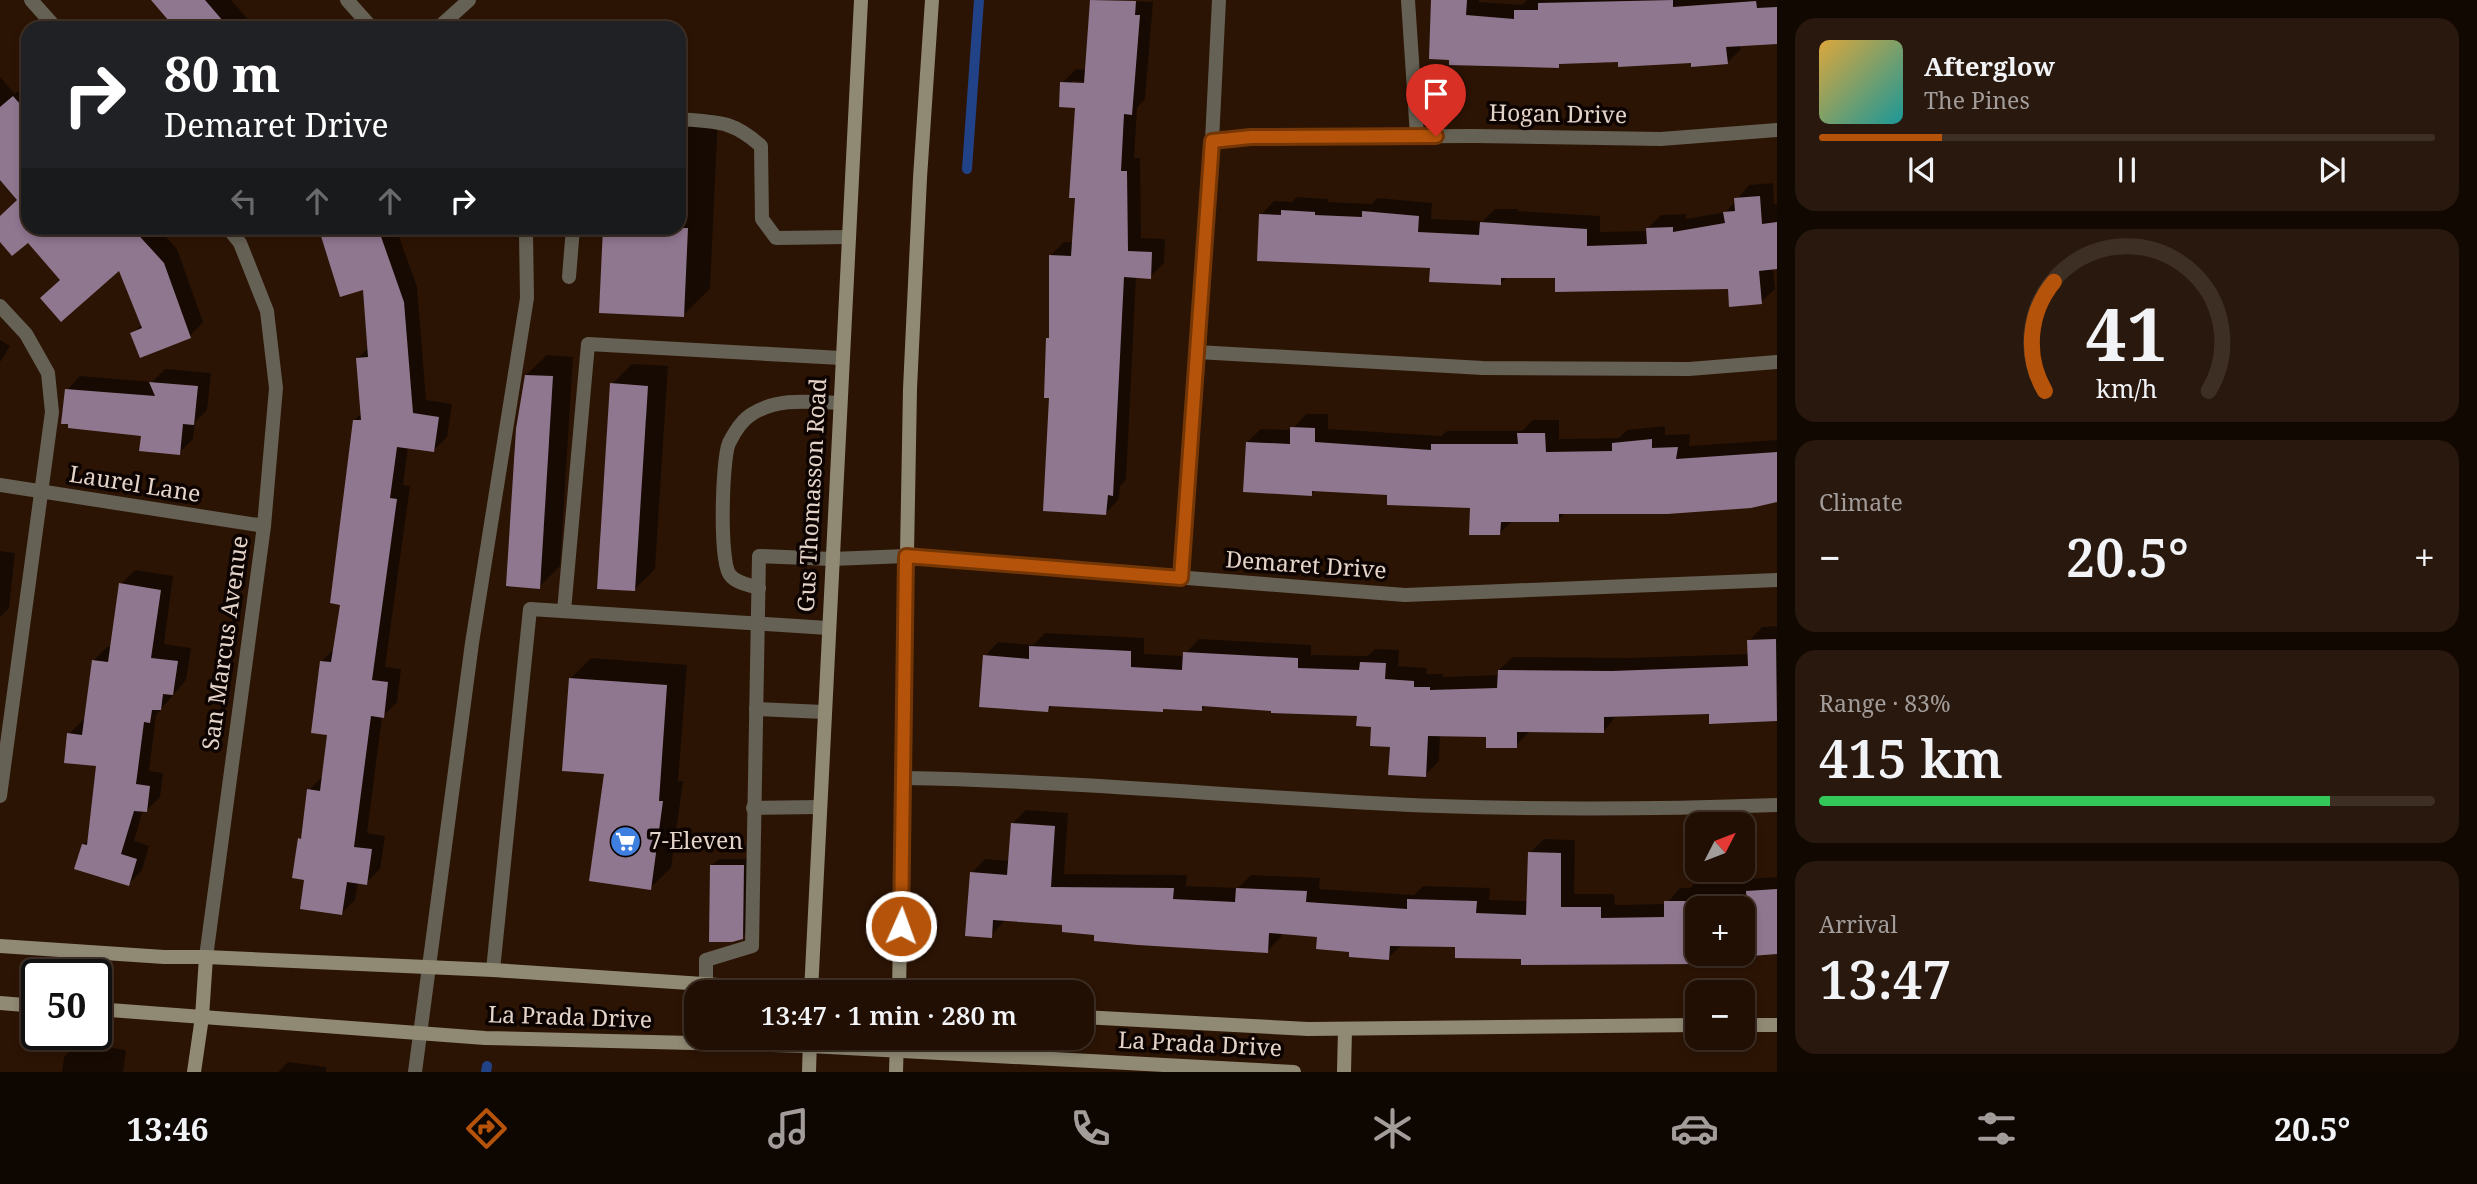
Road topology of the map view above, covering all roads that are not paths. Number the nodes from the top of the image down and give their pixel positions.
1 (31, 0) edge
2 (346, 0) edge
3 (470, 0) edge
4 (861, 0) edge
5 (932, 0) edge
6 (1219, 0) edge
7 (1408, 0) edge
8 (50, 21) edge
9 (366, 21) edge
10 (446, 21) edge
11 (686, 120) edge
12 (1777, 130) edge
13 (1417, 136) junction
14 (1212, 141) junction
15 (234, 235) edge
16 (526, 235) edge
17 (572, 235) edge
18 (848, 237) junction
19 (569, 277) dead end
20 (0, 306) edge
21 (1197, 352) junction
22 (841, 358) junction
23 (1777, 362) edge
24 (840, 403) junction
25 (0, 485) edge
26 (40, 492) junction
27 (264, 526) junction
28 (906, 556) junction
29 (832, 559) junction
30 (1181, 578) junction
31 (1777, 580) edge
32 (759, 588) junction
33 (564, 611) junction
34 (758, 624) junction
35 (828, 628) junction
36 (756, 709) junction
37 (824, 712) junction
38 (5, 724) edge
39 (904, 778) junction
40 (0, 796) edge
41 (1777, 805) edge
42 (820, 807) junction
43 (753, 808) junction
44 (0, 946) edge
45 (205, 957) junction
46 (428, 968) junction
47 (493, 971) junction
48 (706, 980) edge
49 (812, 980) edge
50 (899, 980) edge
51 (684, 984) edge
52 (0, 1003) edge
53 (21, 1005) edge
54 (112, 1011) edge
55 (202, 1017) junction
56 (1094, 1018) edge
57 (1755, 1025) edge
58 (1777, 1025) edge
59 (1685, 1026) edge
60 (1345, 1028) junction
61 (420, 1033) junction
62 (684, 1040) edge
63 (810, 1050) edge
64 (897, 1050) edge
65 (982, 1050) edge
66 (194, 1072) edge
67 (415, 1072) edge
68 (809, 1072) edge
69 (896, 1072) edge
70 (1294, 1072) edge
71 (1344, 1072) edge

1 - 8 street
2 - 9 street
3 - 10 street
4 - 18 main road, Gus Thomasson Road
5 - 28 main road
6 - 14 street
7 - 13 street
11 - 18 street
12 - 13 street, Hogan Drive
13 - 14 street, Hogan Drive
14 - 21 street
15 - 27 street, San Marcus Avenue
16 - 46 street
17 - 19 street
18 - 22 main road, Gus Thomasson Road
20 - 26 street
21 - 23 street
21 - 30 street
22 - 24 main road, Gus Thomasson Road
22 - 33 street
24 - 29 main road, Gus Thomasson Road
24 - 32 street
25 - 26 street, Laurel Lane
26 - 27 street, Laurel Lane
26 - 38 street
27 - 45 street, San Marcus Avenue
28 - 29 street, Demaret Drive
28 - 30 street, Demaret Drive
28 - 39 main road
29 - 32 street, Demaret Drive
29 - 35 main road, Gus Thomasson Road
30 - 31 street, Demaret Drive
32 - 34 street
33 - 34 street
33 - 47 street
34 - 35 street
34 - 36 street
35 - 37 main road, Gus Thomasson Road
36 - 37 street
36 - 43 street
37 - 42 main road, Gus Thomasson Road
38 - 40 street
39 - 41 street
39 - 50 main road
42 - 43 street
42 - 49 main road, Gus Thomasson Road
43 - 48 street
44 - 45 main road, La Prada Drive
45 - 46 main road, La Prada Drive
45 - 55 main road, San Marcus Avenue
46 - 47 main road, La Prada Drive
46 - 61 street
47 - 51 main road, La Prada Drive
52 - 53 main road
54 - 55 main road, La Prada Drive
55 - 61 main road, La Prada Drive
55 - 66 main road, San Marcus Avenue
56 - 60 main road, La Prada Drive
57 - 58 main road
59 - 60 main road, La Prada Drive
60 - 71 main road
61 - 62 main road, La Prada Drive
61 - 67 street
63 - 68 main road
64 - 69 main road
65 - 70 main road, La Prada Drive

